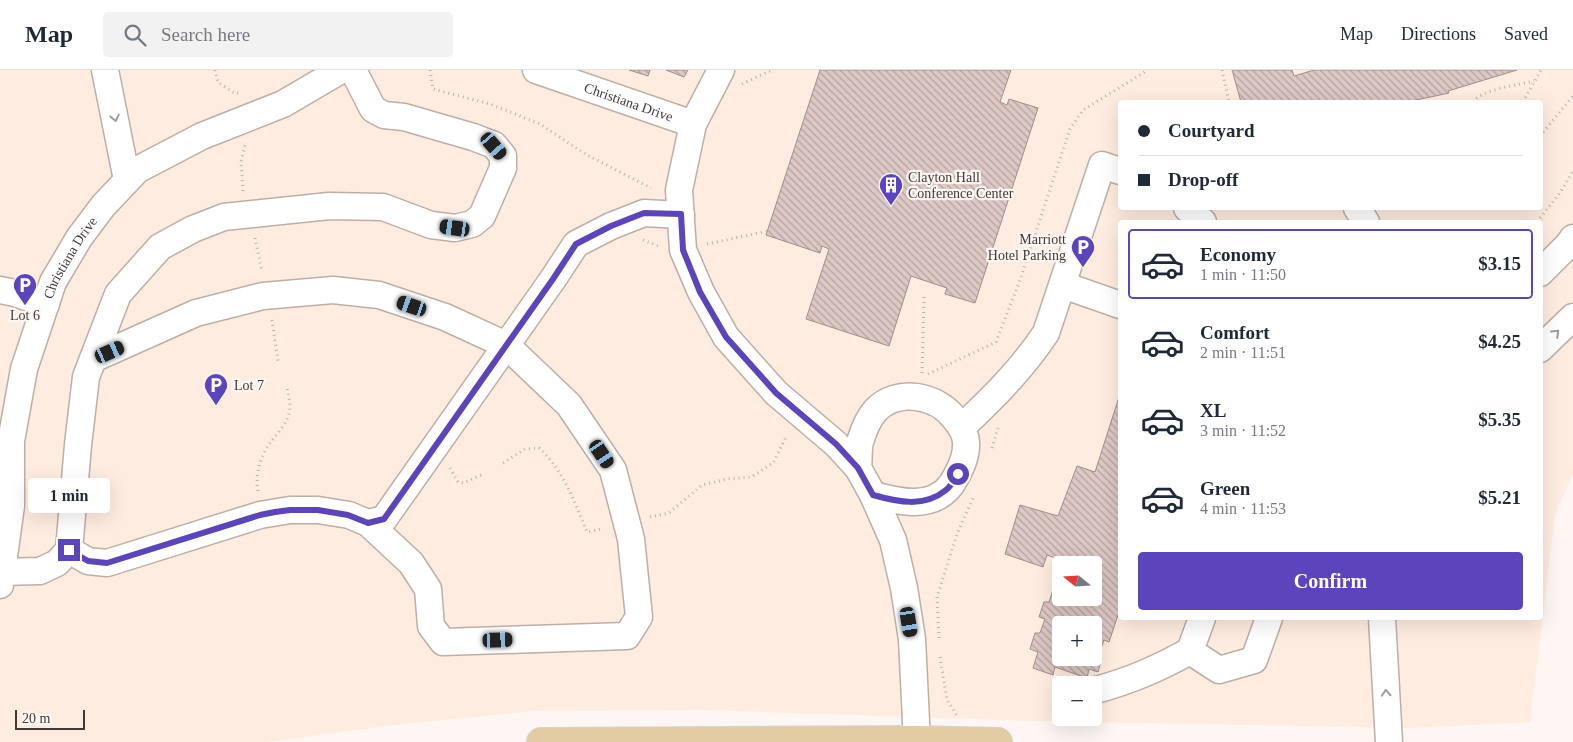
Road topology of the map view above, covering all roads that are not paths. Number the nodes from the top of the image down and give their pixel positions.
1 (105, 70) edge
2 (341, 70) edge
3 (354, 70) edge
4 (536, 70) edge
5 (721, 70) edge
6 (692, 124) junction
7 (1118, 170) edge
8 (127, 180) junction
9 (1189, 210) edge
10 (673, 214) junction
11 (1200, 220) edge
12 (1571, 244) edge
13 (1543, 270) edge
14 (1063, 285) junction
15 (0, 290) edge
16 (46, 304) junction
17 (1118, 304) edge
18 (1573, 317) edge
19 (506, 345) junction
20 (1543, 346) edge
21 (93, 359) junction
22 (962, 427) junction
23 (858, 468) junction
24 (873, 495) junction
25 (368, 523) junction
26 (69, 550) junction
27 (1, 577) edge
28 (1201, 620) edge
29 (1268, 620) edge
30 (1382, 620) edge
31 (1190, 651) junction
32 (1102, 688) edge
33 (917, 741) edge
34 (540, 742) edge
35 (998, 742) edge
36 (1389, 742) edge

1 -> 8 street
2 - 8 street, Christiana Drive
3 - 21 street
4 - 6 street, Christiana Drive
5 - 6 street
6 - 10 street
7 - 14 street
8 - 16 street, Christiana Drive
9 - 11 street
10 - 19 street
10 - 23 street
12 - 13 street
14 - 17 street
14 - 22 street
15 - 16 street
16 - 27 street, Christiana Drive
20 -> 18 street
19 - 21 street
19 - 25 street
19 - 25 street
21 - 26 street
22 - 23 street
22 - 24 street
23 - 24 street
24 - 33 street
25 - 26 street
26 - 27 street
28 - 31 street
29 - 31 street
36 -> 30 street
31 - 32 street
33 - 34 main road
33 - 35 main road

